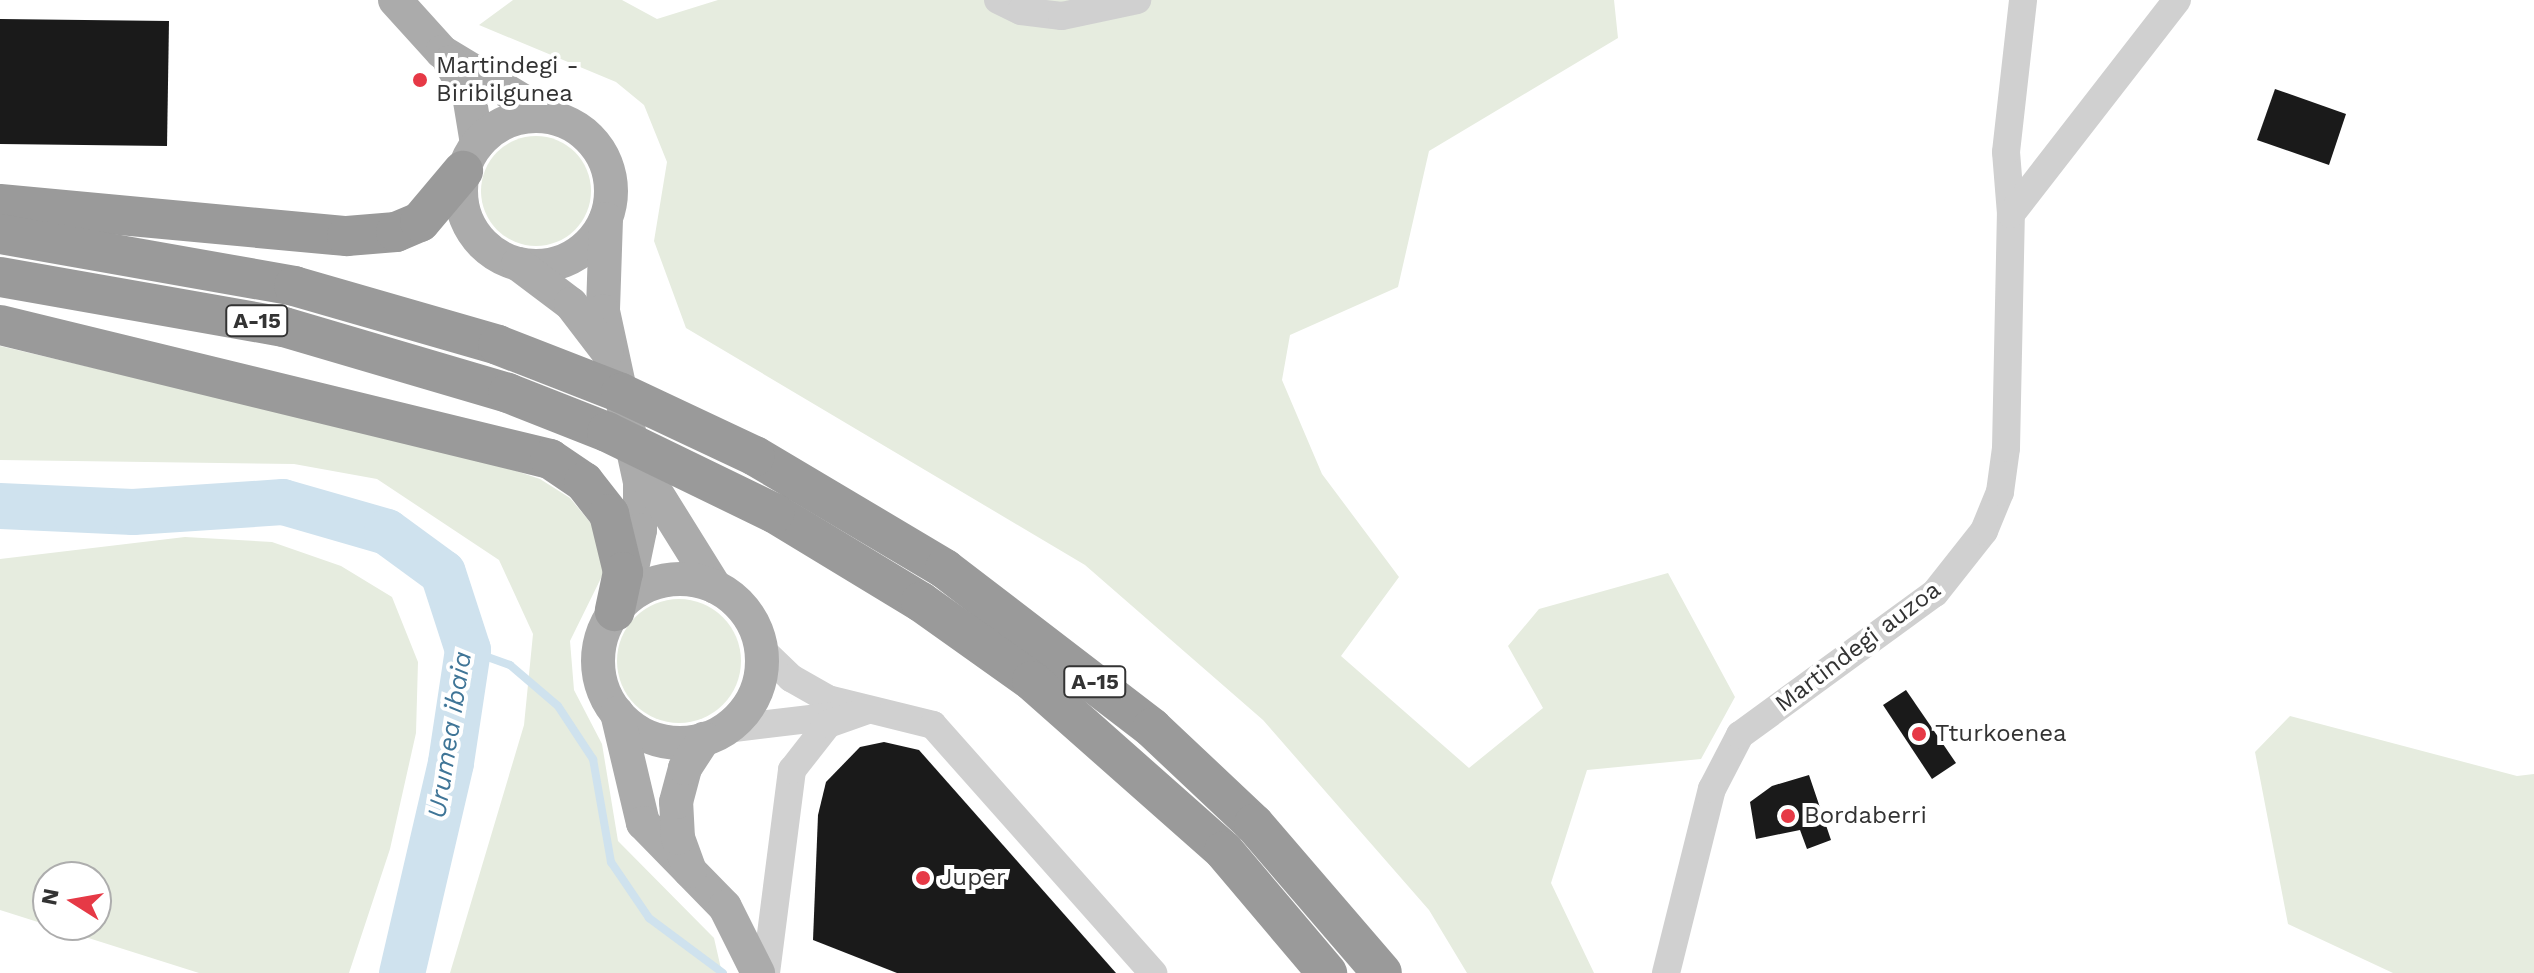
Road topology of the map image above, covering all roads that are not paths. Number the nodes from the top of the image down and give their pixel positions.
1 (395, 0) edge
2 (998, 0) edge
3 (1137, 0) edge
4 (2023, 0) edge
5 (2177, 0) edge
6 (442, 52) junction
7 (548, 116) junction
8 (470, 158) junction
9 (0, 204) edge
10 (2011, 214) junction
11 (606, 218) junction
12 (0, 234) edge
13 (518, 264) junction
14 (0, 277) edge
15 (0, 325) edge
16 (612, 358) junction
17 (637, 458) junction
18 (715, 587) junction
19 (620, 606) junction
20 (761, 649) junction
21 (858, 712) junction
22 (617, 713) junction
23 (715, 734) junction
24 (690, 871) junction
25 (758, 973) edge
26 (766, 973) edge
27 (1153, 973) edge
28 (1327, 973) edge
29 (1382, 973) edge
30 (1666, 973) edge

1 - 6 main road
2 - 3 street
4 - 10 street, Martindegi auzoa
5 - 10 street
6 - 7 main road
6 - 8 main road
7 - 8 main road
7 - 11 main road
8 - 9 highway
8 - 13 main road
10 - 30 street, Martindegi auzoa
11 - 13 main road
11 - 16 main road
12 - 29 highway, A-15, bridge
13 - 16 main road
14 - 28 highway, A-15, bridge
15 - 19 highway
16 - 17 main road
17 - 18 main road
17 - 19 main road
18 - 19 main road
18 - 20 main road
19 - 22 main road
20 - 21 street
20 - 23 main road
21 - 23 street
21 - 26 street
21 - 27 street
22 - 23 main road
22 - 24 main road
23 - 24 main road
24 - 25 main road

